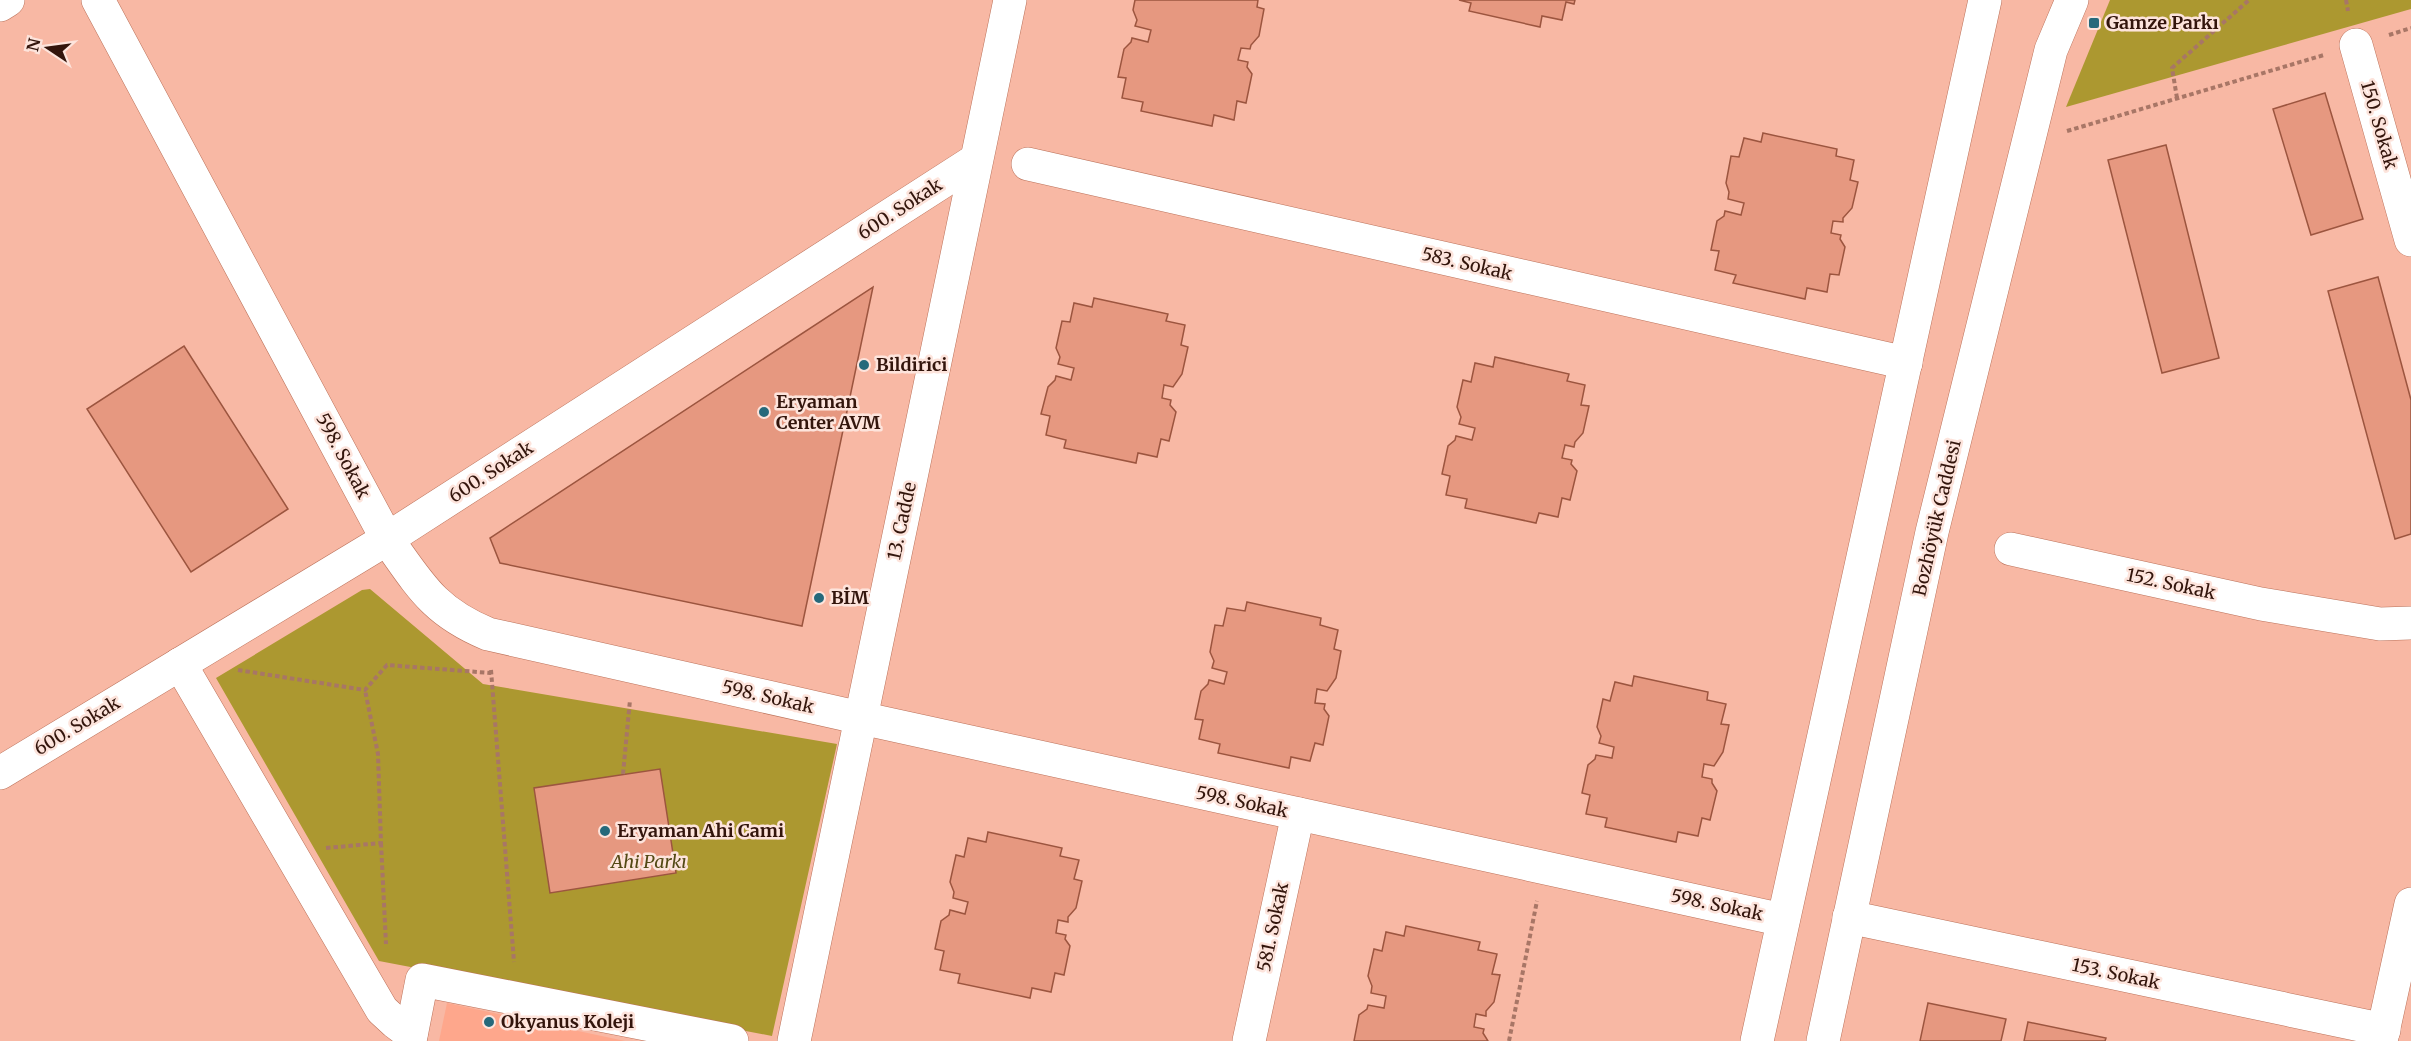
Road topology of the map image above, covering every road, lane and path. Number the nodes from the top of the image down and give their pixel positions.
1 (8, 0) edge
2 (98, 0) edge
3 (1010, 0) edge
4 (1985, 0) edge
5 (2072, 0) edge
6 (2249, 0) edge
7 (0, 5) edge
8 (2411, 28) edge
9 (2356, 45) junction
10 (2177, 98) junction
11 (2029, 142) junction
12 (976, 160) junction
13 (1028, 164) dead end
14 (2411, 240) edge
15 (1906, 363) junction
16 (387, 539) junction
17 (2010, 549) dead end
18 (2411, 623) edge
19 (489, 634) junction
20 (210, 646) junction
21 (180, 664) junction
22 (632, 667) junction
23 (492, 673) junction
24 (365, 690) junction
25 (861, 718) junction
26 (0, 773) edge
27 (624, 774) dead end
28 (1298, 814) junction
29 (381, 843) junction
30 (289, 851) junction
31 (1544, 868) junction
32 (2411, 904) edge
33 (1849, 917) junction
34 (1783, 920) junction
35 (386, 955) dead end
36 (517, 998) junction
37 (2383, 1035) edge
38 (411, 1037) edge
39 (732, 1041) edge
40 (794, 1041) edge
41 (1249, 1041) edge
42 (1509, 1041) edge
43 (1757, 1041) edge
44 (1822, 1041) edge

1 - 7 street
2 - 16 street, 598. Sokak
3 - 12 street, 13. Cadde
4 - 15 street
5 - 11 street, Bozhöyük Caddesi
6 - 10 path
8 - 9 path
9 - 10 path
9 - 14 street, 150. Sokak
10 - 11 path
11 - 33 street, Bozhöyük Caddesi
12 - 16 street, 600. Sokak
12 - 25 street, 13. Cadde
13 - 15 street, 583. Sokak
15 - 34 street
16 - 19 street, 598. Sokak
16 - 20 street, 600. Sokak
17 - 18 street, 152. Sokak
19 - 22 street, 598. Sokak
19 - 23 path
20 - 21 street, 600. Sokak
20 - 24 path
21 - 26 street, 600. Sokak
21 - 30 street
22 - 25 street, 598. Sokak
22 - 27 path
23 - 24 path
23 - 36 path
24 - 29 path
25 - 28 street, 598. Sokak
25 - 40 street, 13. Cadde
28 - 31 street, 598. Sokak
28 - 41 street, 581. Sokak
29 - 30 path
29 - 35 path
30 - 38 street
31 - 34 street, 598. Sokak
31 - 42 path
32 - 37 street
33 - 37 street, 153. Sokak
33 - 44 street, Bozhöyük Caddesi
34 - 43 street
36 - 38 street
36 - 39 street

